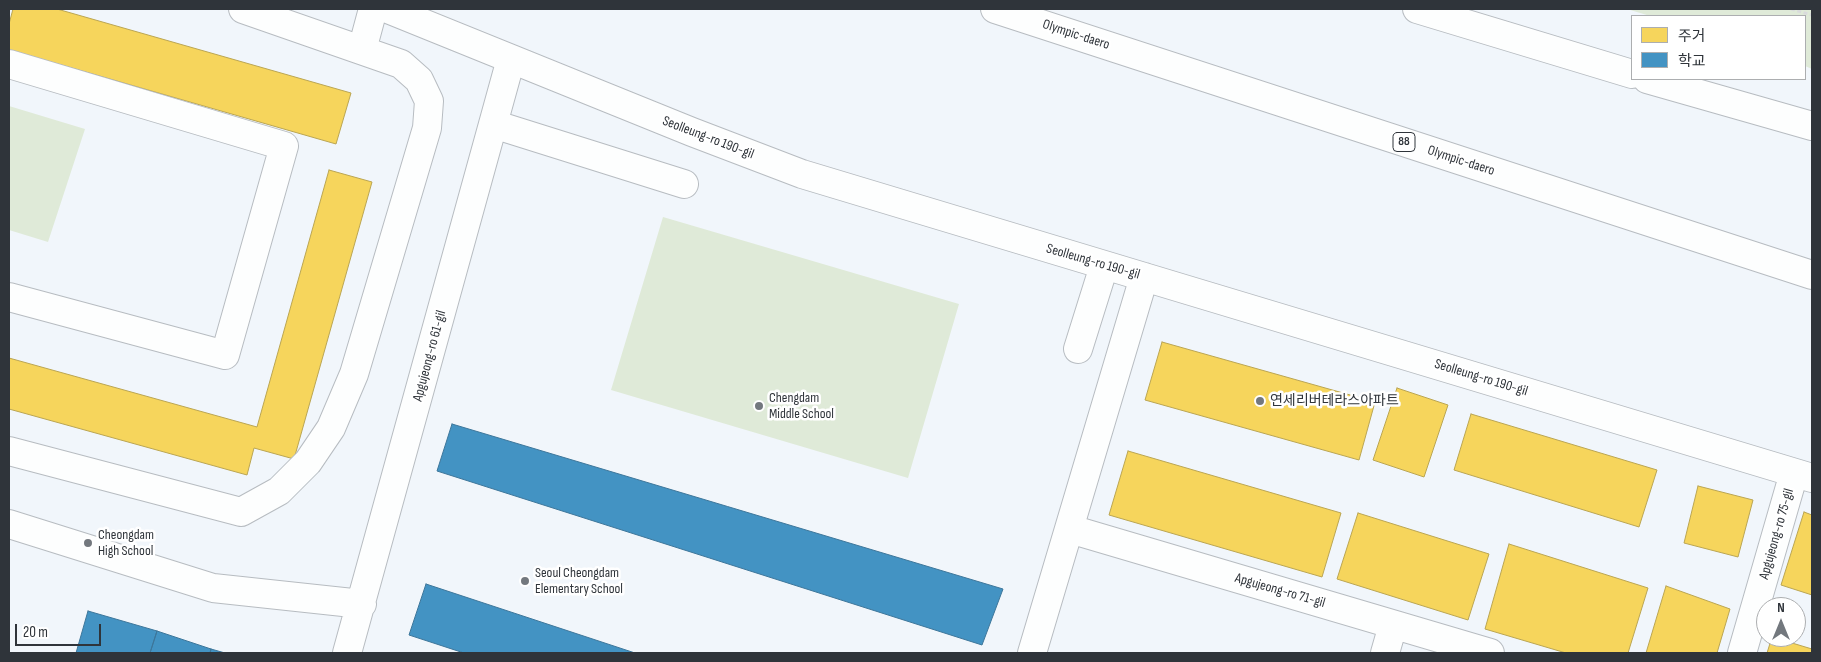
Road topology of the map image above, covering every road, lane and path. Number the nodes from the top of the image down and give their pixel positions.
1 (243, 9) edge
2 (373, 9) edge
3 (388, 9) edge
4 (996, 9) edge
5 (1417, 9) edge
6 (1791, 9) edge
7 (1812, 15) edge
8 (362, 50) junction
9 (511, 59) junction
10 (9, 64) edge
11 (1631, 74) edge
12 (1651, 80) edge
13 (493, 124) junction
14 (1812, 126) edge
15 (684, 184) dead end
16 (1104, 266) junction
17 (1812, 276) edge
18 (1144, 277) junction
19 (9, 297) edge
20 (1078, 349) dead end
21 (9, 451) edge
22 (1803, 475) edge
23 (9, 524) edge
24 (1070, 529) junction
25 (362, 604) junction
26 (1393, 625) junction
27 (348, 653) edge
28 (1032, 653) edge
29 (1385, 653) edge
30 (1490, 653) edge
31 (1742, 653) edge

1 - 8 main road
2 - 8 main road
3 - 9 main road, Seolleung-ro 190-gil
4 - 17 main road, Olympic-daero / 88
5 - 11 main road
6 - 7 path
8 - 21 main road
9 - 13 main road, Apgujeong-ro 61-gil
9 - 16 main road, Seolleung-ro 190-gil
10 - 19 main road
12 - 14 main road
13 - 15 main road
13 - 25 main road, Apgujeong-ro 61-gil
16 - 18 main road, Seolleung-ro 190-gil
16 - 20 main road
18 - 22 main road, Seolleung-ro 190-gil
18 - 24 main road
22 - 31 main road, Apgujeong-ro 75-gil
23 - 25 main road
24 - 26 main road, Apgujeong-ro 71-gil
24 - 28 main road
25 - 27 main road, Apgujeong-ro 61-gil
26 - 29 main road
26 - 30 main road, Apgujeong-ro 71-gil

